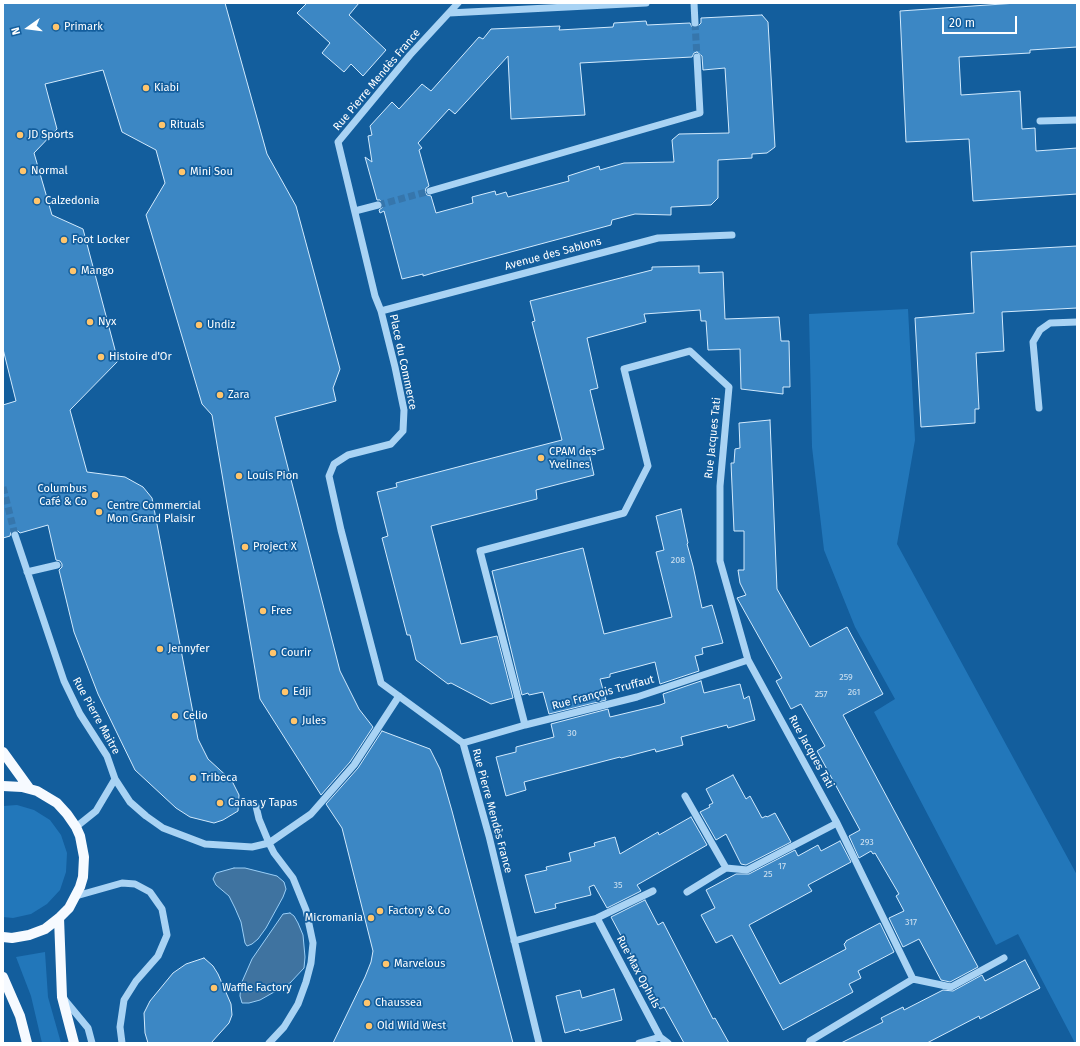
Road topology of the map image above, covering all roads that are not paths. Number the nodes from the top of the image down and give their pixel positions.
1 (458, 3) edge
2 (646, 3) edge
3 (694, 3) edge
4 (449, 13) junction
5 (695, 23) tunnel mouth
6 (697, 56) tunnel mouth
7 (1077, 120) edge
8 (1040, 121) dead end
9 (430, 191) tunnel mouth
10 (378, 205) tunnel mouth
11 (354, 211) junction
12 (732, 235) dead end
13 (375, 296) joint
14 (381, 311) junction
15 (1077, 322) edge
16 (1039, 408) dead end
17 (341, 530) joint
18 (15, 535) tunnel mouth
19 (58, 565) dead end
20 (27, 572) junction
21 (748, 660) junction
22 (399, 696) junction
23 (525, 725) junction
24 (463, 743) junction
25 (3, 752) edge
26 (115, 779) junction
27 (3, 786) edge
28 (29, 788) junction
29 (685, 796) dead end
30 (256, 806) dead end
31 (837, 823) junction
32 (76, 827) junction
33 (268, 843) junction
34 (726, 868) junction
35 (653, 891) dead end
36 (687, 892) dead end
37 (76, 896) junction
38 (59, 918) junction
39 (597, 918) junction
40 (3, 937) edge
41 (514, 941) junction
42 (1004, 958) dead end
43 (3, 976) edge
44 (913, 979) junction
45 (62, 997) junction
46 (660, 1037) junction
47 (26, 1043) edge
48 (74, 1043) edge
49 (92, 1043) edge
50 (122, 1043) edge
51 (269, 1043) edge
52 (539, 1043) edge
53 (639, 1043) edge
54 (668, 1043) edge
55 (809, 1043) edge

1 - 4 street, Rue Pierre Mendès France
2 - 4 street
3 - 5 street
4 - 11 street, Rue Pierre Mendès France
6 - 9 street
7 - 8 street
10 - 11 street
11 - 13 street, Rue Pierre Mendès France
12 - 14 street, Avenue des Sablons
13 - 14 street, Place du Commerce
14 - 17 street, Place du Commerce
15 - 16 street
17 - 22 street, Rue Pierre Mendès France
18 - 20 street, Rue Pierre Maitre
19 - 20 street
20 - 26 street, Rue Pierre Maitre
21 - 23 street, Rue François Truffaut
21 - 23 street, Rue Jacques Tati
21 - 31 street, Rue Jacques Tati
22 - 24 street, Rue Pierre Mendès France
22 - 33 street
23 - 24 street, Rue François Truffaut
24 - 41 street, Rue Pierre Mendès France
25 - 28 main road
26 - 32 street
26 - 33 street, Rue Pierre Maitre
27 - 28 main road
28 - 32 main road
29 - 34 street
30 - 33 street
31 - 34 street
31 - 44 street, Rue Jacques Tati
32 - 37 main road
33 - 51 street
34 - 36 street
35 - 39 street
37 - 38 main road
37 - 50 street
38 - 40 main road
38 - 45 main road
39 - 41 street
39 - 46 street, Rue Max Ophuls
41 - 52 street, Rue Pierre Mendès France
42 - 44 street
43 - 47 main road
44 - 55 street
45 - 48 main road
45 - 49 street
46 - 53 street
46 - 54 street, Rue Max Ophuls

